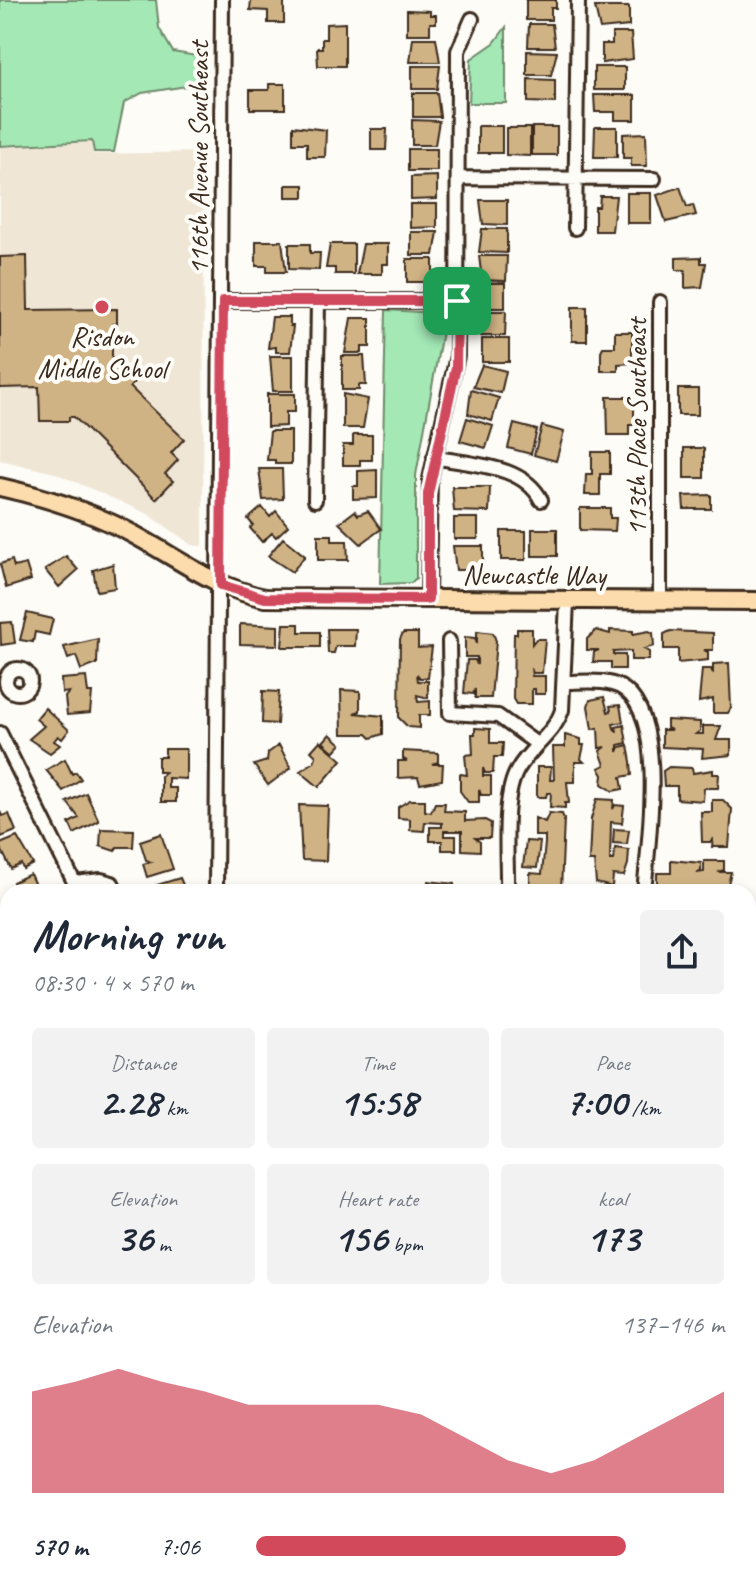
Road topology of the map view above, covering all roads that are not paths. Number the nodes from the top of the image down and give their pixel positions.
1 (222, 0) edge
2 (578, 0) edge
3 (472, 19) dead end
4 (458, 178) junction
5 (576, 178) junction
6 (654, 179) dead end
7 (575, 228) dead end
8 (223, 301) junction
9 (318, 301) junction
10 (457, 301) junction
11 (660, 302) dead end
12 (434, 457) junction
13 (0, 487) edge
14 (315, 500) dead end
15 (541, 500) dead end
16 (221, 585) junction
17 (428, 599) junction
18 (660, 600) junction
19 (567, 601) junction
20 (756, 601) edge
21 (449, 641) dead end
22 (565, 682) junction
23 (0, 733) edge
24 (537, 744) junction
25 (75, 884) edge
26 (89, 884) edge
27 (112, 884) edge
28 (216, 884) edge
29 (507, 884) edge
30 (645, 884) edge

1 - 8 street, 116th Avenue Southeast
2 - 5 street
3 - 4 street
4 - 5 street
4 - 10 street
5 - 6 street
5 - 7 street
8 - 9 street
8 - 16 street, 116th Avenue Southeast
9 - 10 street
9 - 14 street
10 - 12 street
11 - 18 street, 113th Place Southeast
12 - 15 street
12 - 17 street
13 - 16 main road, Newcastle Way
16 - 17 main road, Newcastle Way
16 - 28 street, 116th Avenue Southeast
17 - 19 main road, Newcastle Way
18 - 19 main road, Newcastle Way
18 - 20 main road, Newcastle Way
19 - 22 street
21 - 24 street
22 - 24 street
22 - 30 street
23 - 25 street
24 - 29 street
26 - 27 street

